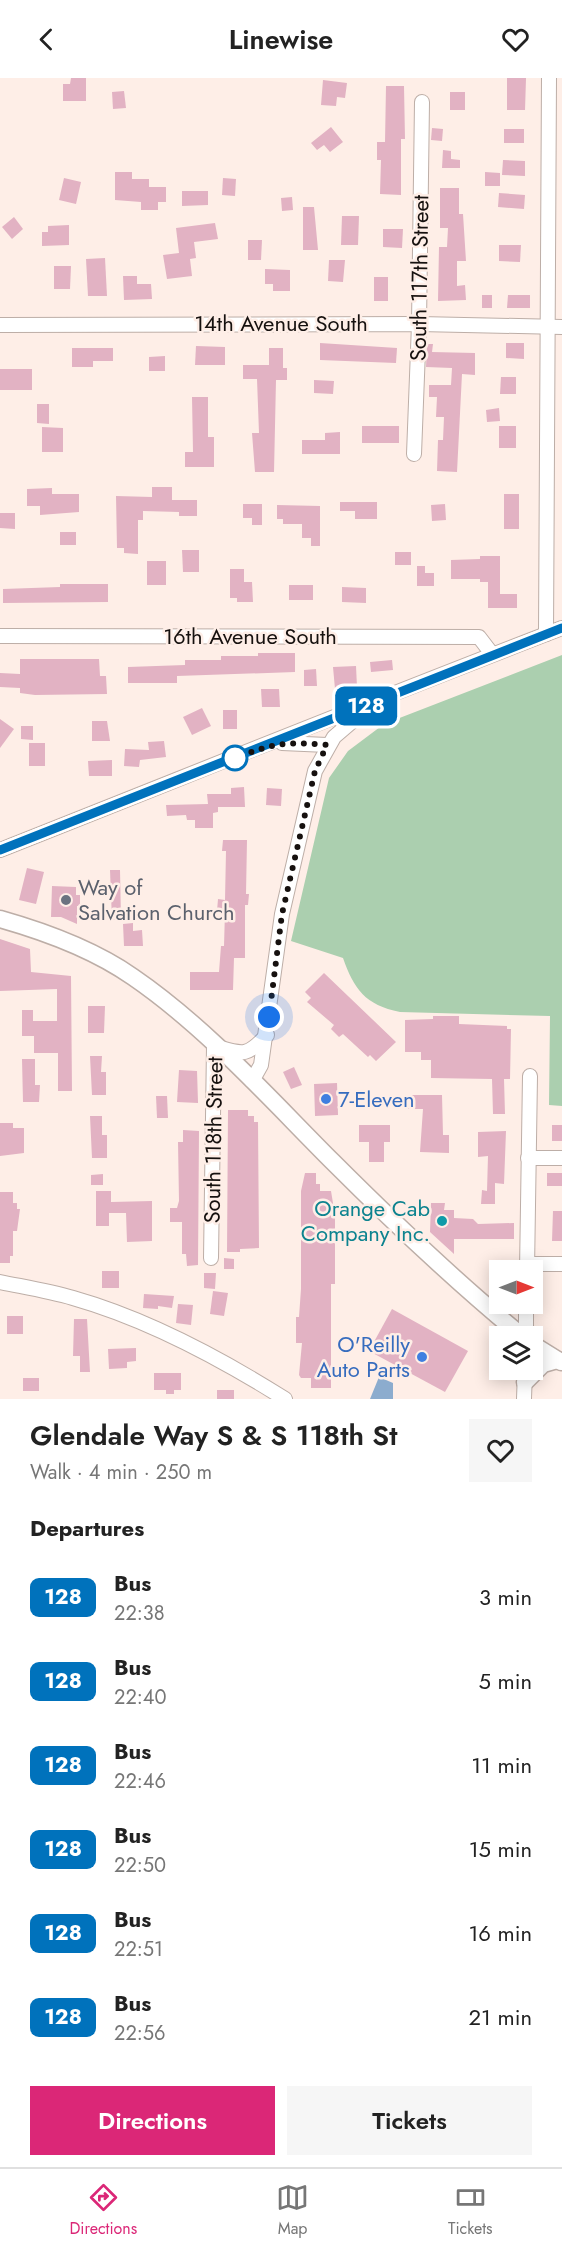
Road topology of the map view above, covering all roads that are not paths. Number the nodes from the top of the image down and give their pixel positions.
1 (549, 78) edge
2 (422, 102) dead end
3 (419, 324) junction
4 (0, 325) edge
5 (547, 327) junction
6 (562, 327) edge
7 (414, 454) dead end
8 (562, 628) edge
9 (546, 634) junction
10 (0, 636) edge
11 (492, 654) junction
12 (404, 691) junction
13 (270, 745) junction
14 (327, 745) junction
15 (0, 850) edge
16 (0, 919) edge
17 (267, 1035) junction
18 (214, 1046) junction
19 (530, 1076) dead end
20 (252, 1081) junction
21 (528, 1158) junction
22 (562, 1158) edge
23 (211, 1258) dead end
24 (527, 1260) edge
25 (562, 1264) edge
26 (543, 1266) edge
27 (0, 1282) edge
28 (511, 1326) edge
29 (543, 1351) edge
30 (559, 1361) edge
31 (543, 1364) edge
32 (525, 1380) edge
33 (285, 1399) edge
34 (524, 1399) edge

1 - 5 street
2 - 3 street, South 117th Street
3 - 4 street, 14th Avenue South
3 - 5 street, 14th Avenue South
3 - 7 street, South 117th Street
5 - 6 street, 14th Avenue South
5 - 9 street
8 - 9 street
9 - 11 street
10 - 11 street, 16th Avenue South
11 - 12 street
12 - 13 street
12 - 14 street, South 118th Street
13 - 14 street
13 - 15 street
14 - 17 street, South 118th Street
16 - 18 main road
17 - 18 street, South 118th Street
17 - 20 street, South 118th Street
18 - 20 main road
18 - 23 street, South 118th Street
19 - 21 street
20 - 28 main road
21 - 22 street
21 - 24 street
25 - 26 street
27 - 33 street
29 - 30 main road
30 - 31 main road
32 - 34 street

